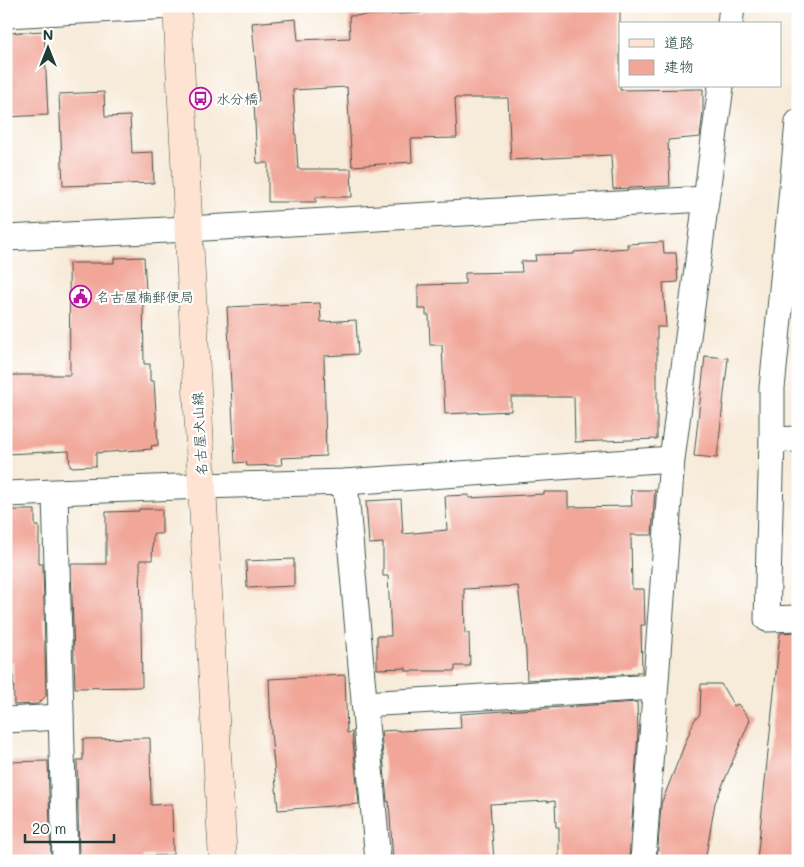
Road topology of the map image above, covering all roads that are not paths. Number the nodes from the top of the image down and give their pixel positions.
1 (172, 6) edge
2 (178, 6) edge
3 (732, 6) edge
4 (6, 15) edge
5 (730, 22) edge
6 (721, 88) edge
7 (798, 122) edge
8 (705, 199) junction
9 (794, 209) edge
10 (188, 229) junction
11 (6, 238) edge
12 (798, 439) edge
13 (772, 440) junction
14 (672, 459) junction
15 (345, 482) junction
16 (202, 486) junction
17 (55, 493) junction
18 (6, 494) edge
19 (798, 618) edge
20 (655, 686) junction
21 (364, 704) junction
22 (61, 716) junction
23 (6, 720) edge
24 (65, 861) edge
25 (222, 861) edge
26 (378, 861) edge
27 (643, 861) edge

1 - 4 street
2 - 10 main road, 名古屋犬山線
3 - 5 street
6 - 8 street
7 - 9 street
8 - 10 street
8 - 14 street
9 - 13 street
10 - 11 street
10 - 16 main road, 名古屋犬山線
12 - 13 street
13 - 19 street
14 - 15 street
14 - 20 street
15 - 16 street
15 - 21 street
16 - 17 street
16 - 25 main road, 名古屋犬山線
17 - 18 street
17 - 22 street
20 - 21 street
20 - 27 street
21 - 26 street
22 - 23 street
22 - 24 street

